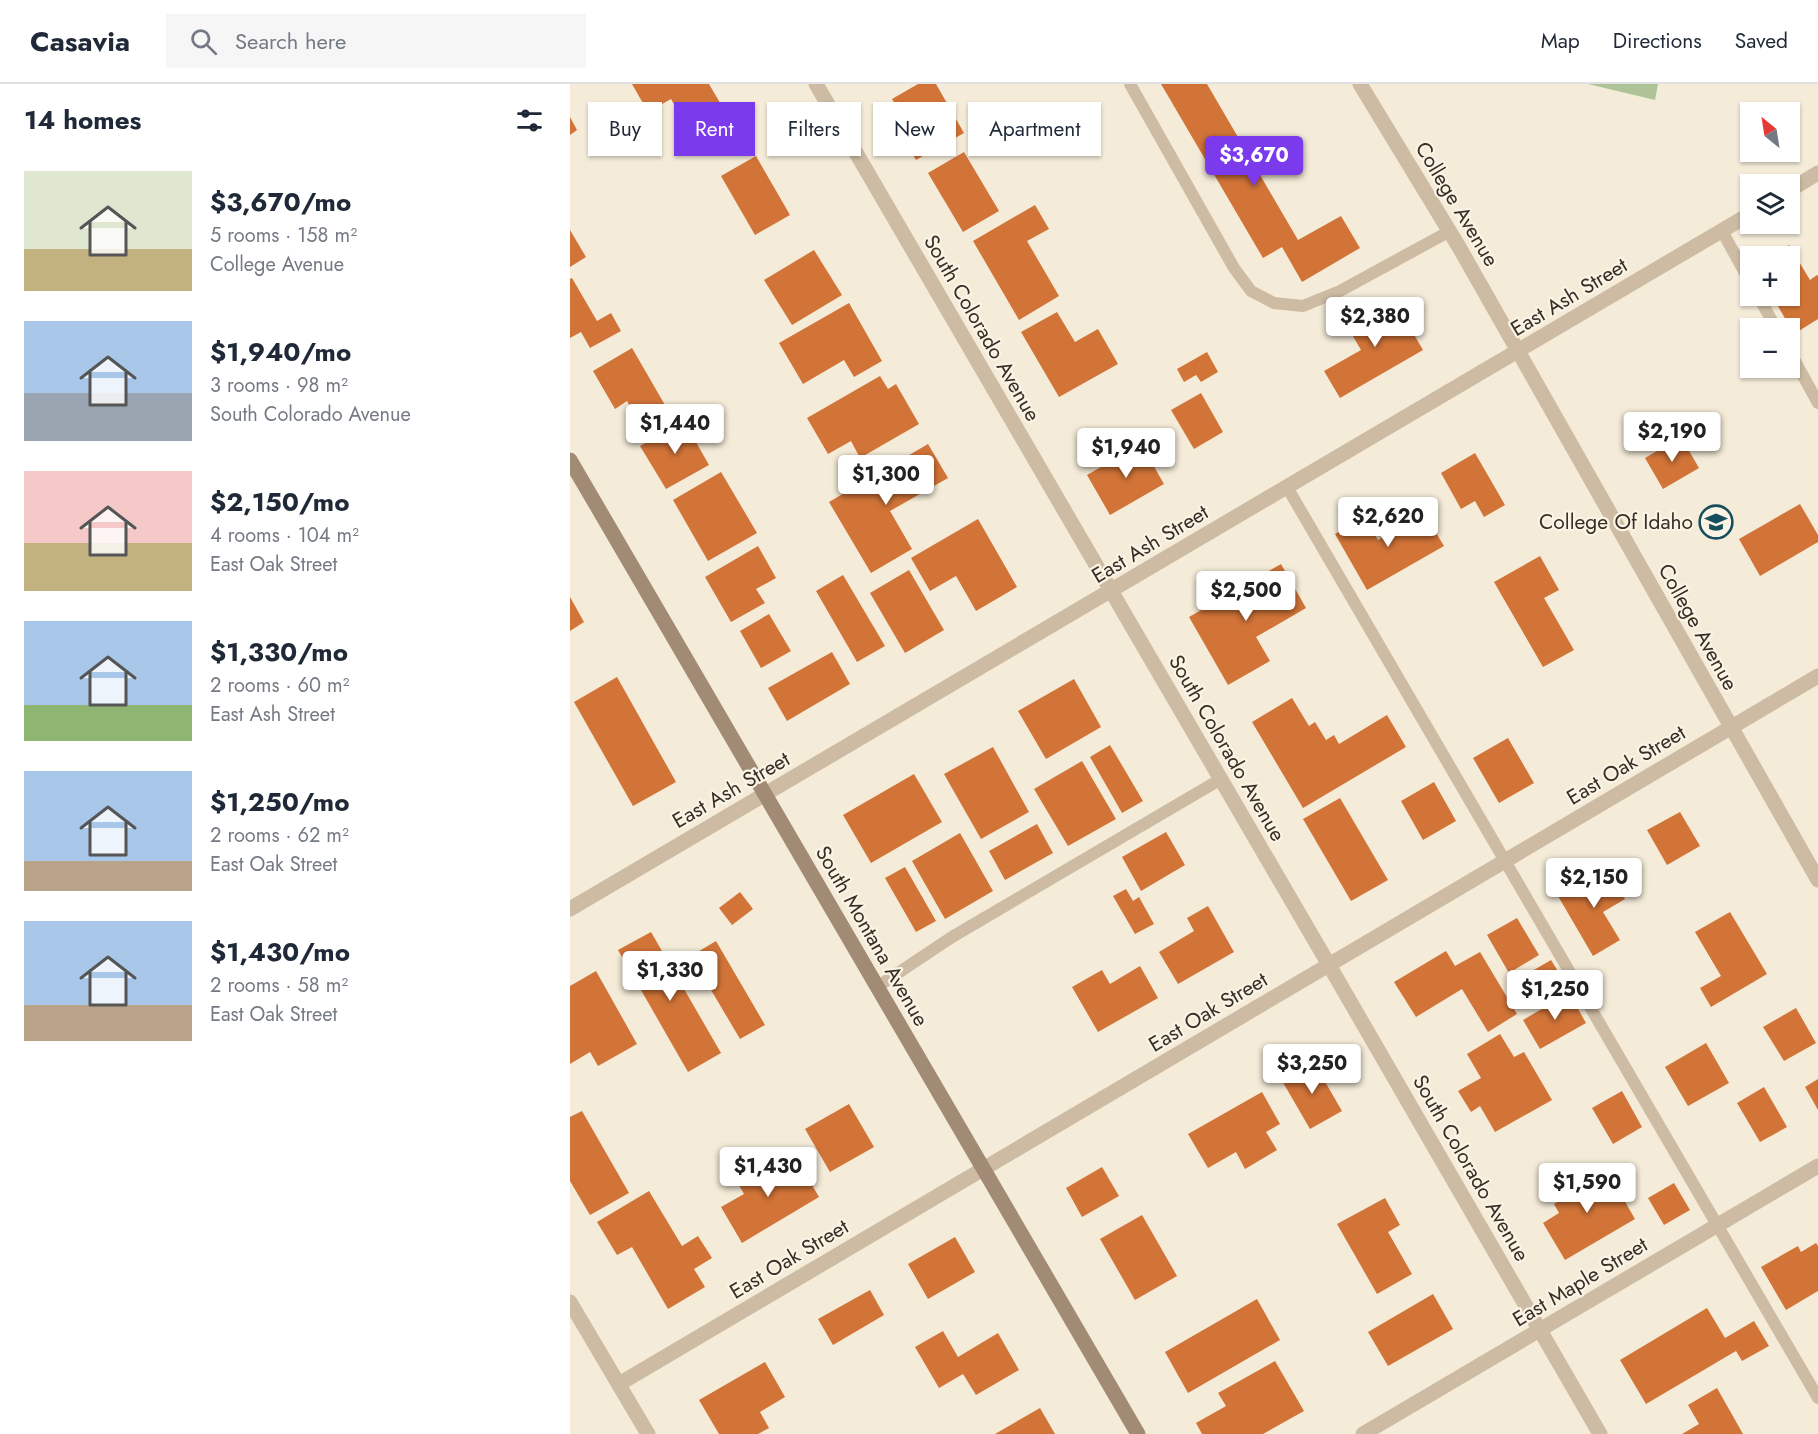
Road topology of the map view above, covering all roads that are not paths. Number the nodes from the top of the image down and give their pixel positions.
1 (816, 84) edge
2 (1130, 84) edge
3 (1360, 84) edge
4 (1818, 173) edge
5 (1800, 184) edge
6 (1740, 220) edge
7 (1450, 231) junction
8 (1722, 231) junction
9 (1740, 264) edge
10 (1519, 351) junction
11 (1800, 370) edge
12 (1818, 403) edge
13 (570, 460) edge
14 (1287, 488) junction
15 (1111, 591) junction
16 (1818, 676) edge
17 (1730, 728) junction
18 (1221, 779) junction
19 (765, 795) junction
20 (1504, 861) junction
21 (1818, 880) edge
22 (570, 909) edge
23 (1329, 965) junction
24 (877, 987) junction
25 (1818, 1166) edge
26 (983, 1169) junction
27 (1717, 1225) junction
28 (570, 1302) edge
29 (1539, 1330) junction
30 (619, 1384) junction
31 (1818, 1398) edge
32 (648, 1434) edge
33 (1138, 1434) edge
34 (1363, 1434) edge
35 (1600, 1434) edge

1 - 15 street, South Colorado Avenue
2 - 7 lane
3 - 7 street, College Avenue
4 - 5 street
6 - 8 street, East Ash Street
7 - 10 street, College Avenue
8 - 9 lane
8 - 10 street, East Ash Street
10 - 14 street, East Ash Street
10 - 17 street, College Avenue
11 - 12 lane
13 - 19 street, South Montana Avenue
14 - 15 street, East Ash Street
14 - 20 lane
15 - 18 street, South Colorado Avenue
15 - 19 street, East Ash Street
16 - 17 street, East Oak Street
17 - 20 street, East Oak Street
17 - 21 street, College Avenue
18 - 23 street, South Colorado Avenue
18 - 24 lane
19 - 22 street, East Ash Street
19 - 24 street, South Montana Avenue
20 - 23 street, East Oak Street
20 - 27 lane
23 - 26 street, East Oak Street
23 - 29 street, South Colorado Avenue
24 - 26 street, South Montana Avenue
25 - 27 street, East Maple Street
26 - 30 street, East Oak Street
26 - 33 street, South Montana Avenue
27 - 29 street, East Maple Street
27 - 31 lane
28 - 30 street
29 - 34 street, East Maple Street
29 - 35 street, South Colorado Avenue
30 - 32 street

